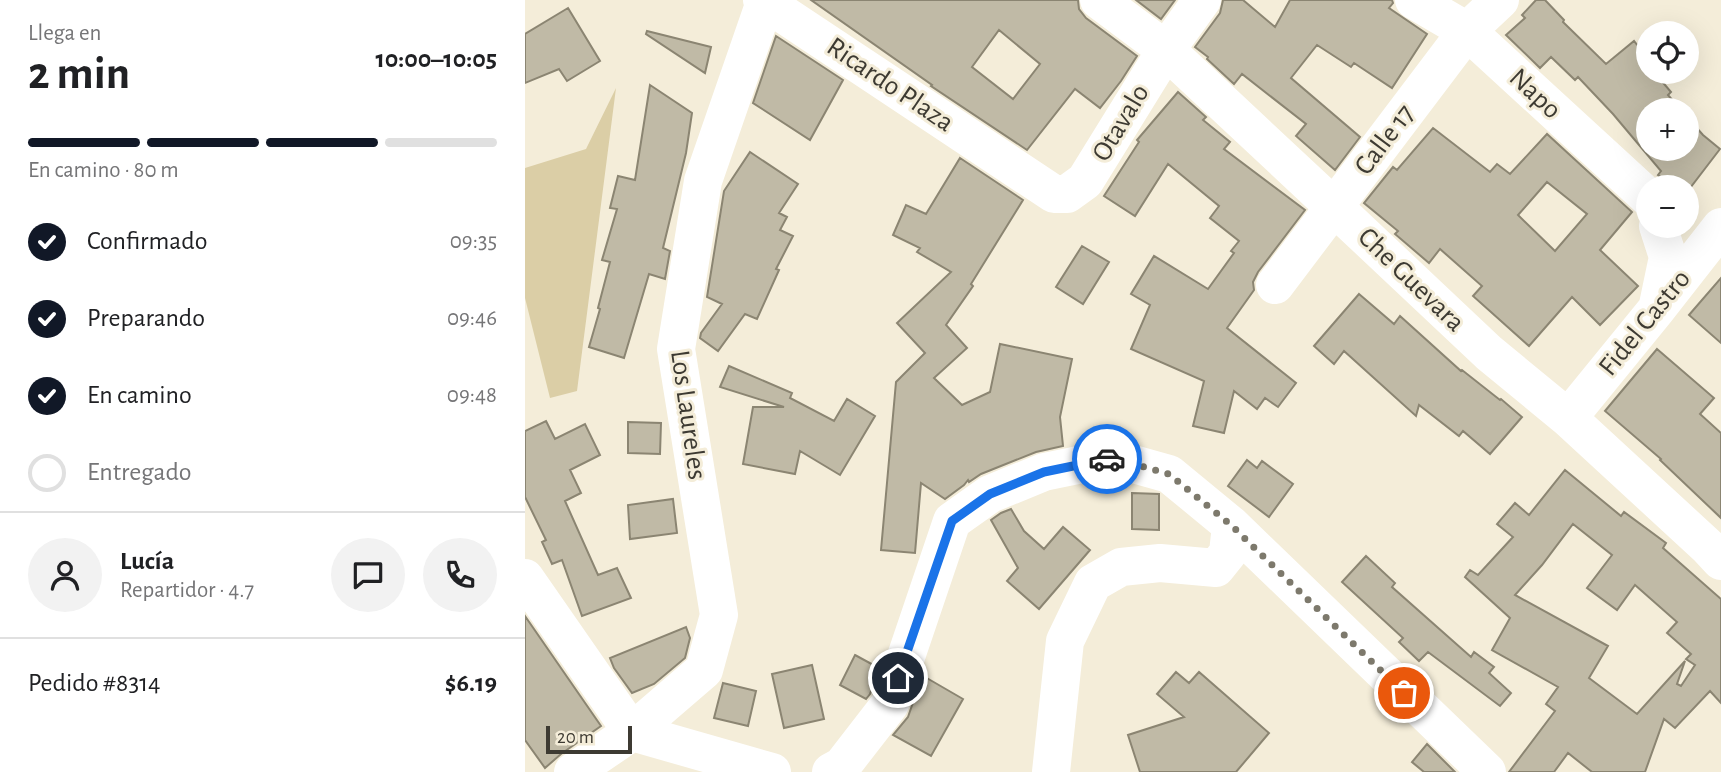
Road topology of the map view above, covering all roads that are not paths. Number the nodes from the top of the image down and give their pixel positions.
1 (1099, 0) edge
2 (1202, 0) edge
3 (1414, 0) edge
4 (1500, 0) edge
5 (763, 1) edge
6 (1467, 32) junction
7 (1166, 50) junction
8 (1018, 171) joint
9 (1636, 186) edge
10 (1334, 206) junction
11 (1721, 227) edge
12 (1662, 238) edge
13 (1275, 285) dead end
14 (1656, 310) junction
15 (1568, 418) junction
16 (1231, 525) junction
17 (1721, 561) edge
18 (525, 578) edge
19 (632, 732) junction
20 (573, 772) edge
21 (772, 772) edge
22 (831, 772) edge
23 (1051, 772) edge
24 (1487, 772) edge

1 - 7 street, Che Guevara
2 - 7 street, Otavalo
3 - 6 street, Napo
4 - 6 street, Calle 17
5 - 8 street, Ricardo Plaza
5 - 19 street, Los Laureles
6 - 9 street, Napo
6 - 10 street, Calle 17
7 - 8 street, Otavalo
7 - 10 street, Che Guevara
10 - 13 street, Calle 17
10 - 15 street, Che Guevara
11 - 14 street, Fidel Castro
12 - 14 street
14 - 15 street, Fidel Castro
15 - 17 street, Che Guevara
16 - 22 street
16 - 23 street
16 - 24 street
18 - 19 street
19 - 20 street, Los Laureles
19 - 21 street

